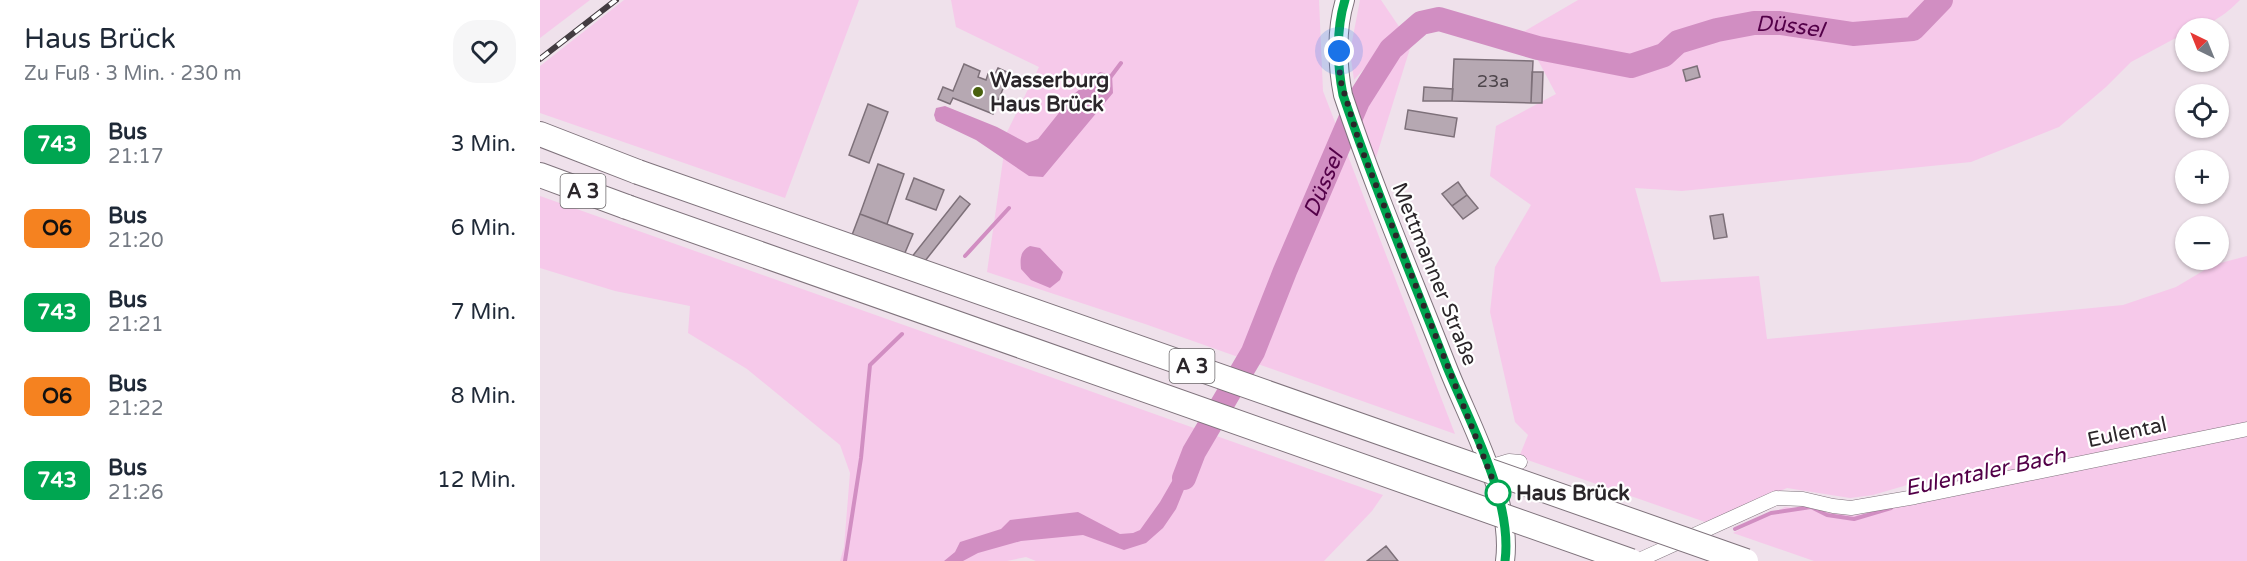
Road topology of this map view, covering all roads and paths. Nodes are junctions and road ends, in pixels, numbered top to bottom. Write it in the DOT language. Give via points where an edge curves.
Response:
graph roads {
  1 [pos="1346,0"];
  2 [pos="540,134"];
  3 [pos="540,175"];
  4 [pos="2247,429"];
  5 [pos="1520,462"];
  6 [pos="1489,467"];
  7 [pos="1505,561"];
  8 [pos="1631,561"];
  9 [pos="1637,561"];
  10 [pos="1746,561"];
  1 -- 6 [label="main road, Mettmanner Straße" via="1339,51 1343,95"];
  2 -- 10 [label="highway, A 3, bridge" via="638,172"];
  3 -- 8 [label="highway, A 3, bridge"];
  4 -- 9 [label="street, Eulental" via="1851,508 1776,498"];
  5 -- 6 [label="street"];
  6 -- 7 [label="main road, Mettmanner Straße" via="1498,493 1507,547"];
}
